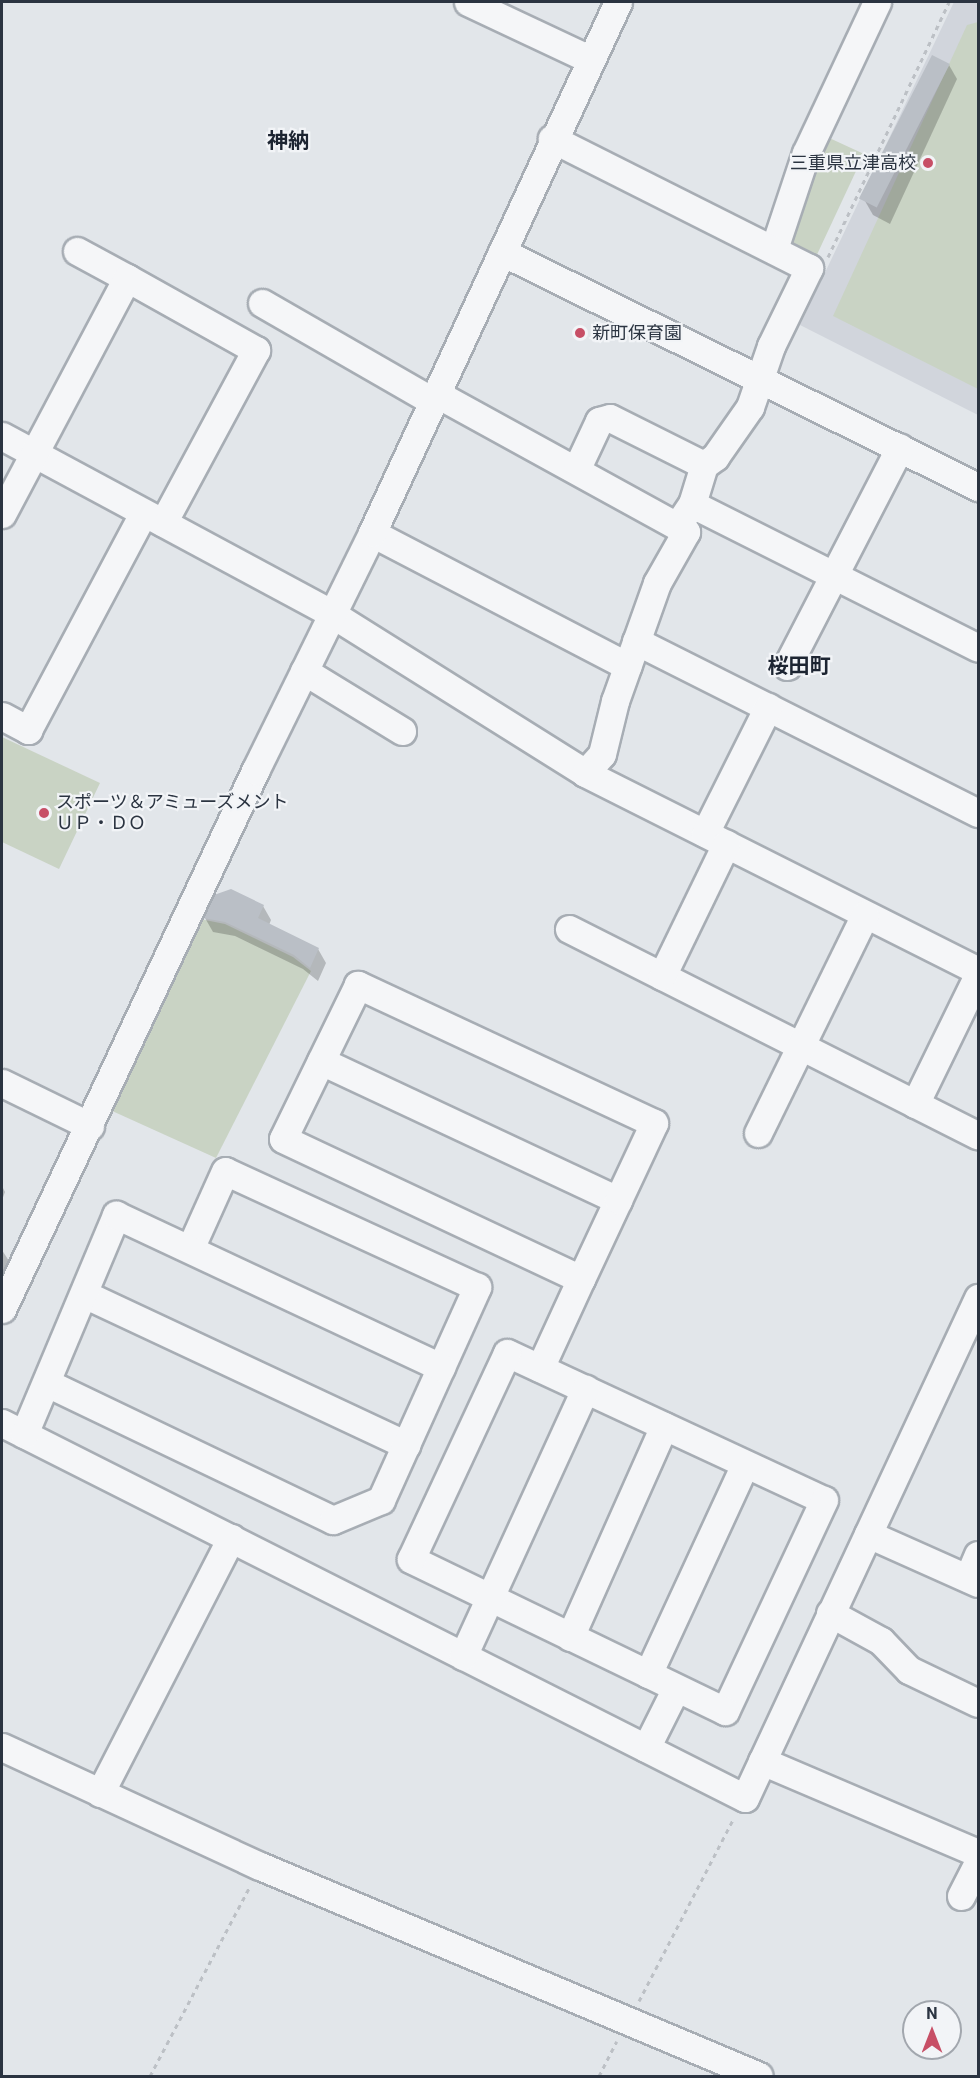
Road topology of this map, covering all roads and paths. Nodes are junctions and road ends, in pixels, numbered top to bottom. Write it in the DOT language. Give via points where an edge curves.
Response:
graph roads {
  1 [pos="468,2"];
  2 [pos="618,2"];
  3 [pos="878,2"];
  4 [pos="949,2"];
  5 [pos="589,59"];
  6 [pos="552,139"];
  7 [pos="774,249"];
  8 [pos="77,251"];
  9 [pos="502,252"];
  10 [pos="826,261"];
  11 [pos="127,278"];
  12 [pos="262,303"];
  13 [pos="757,380"];
  14 [pos="433,397"];
  15 [pos="2,436"];
  16 [pos="900,447"];
  17 [pos="33,454"];
  18 [pos="704,465"];
  19 [pos="577,468"];
  20 [pos="978,487"];
  21 [pos="2,514"];
  22 [pos="684,515"];
  23 [pos="153,519"];
  24 [pos="372,533"];
  25 [pos="835,576"];
  26 [pos="332,614"];
  27 [pos="636,641"];
  28 [pos="978,648"];
  29 [pos="627,666"];
  30 [pos="787,666"];
  31 [pos="304,671"];
  32 [pos="768,707"];
  33 [pos="2,716"];
  34 [pos="402,731"];
  35 [pos="585,772"];
  36 [pos="978,813"];
  37 [pos="716,838"];
  38 [pos="865,915"];
  39 [pos="569,929"];
  40 [pos="978,973"];
  41 [pos="662,976"];
  42 [pos="801,1046"];
  43 [pos="321,1061"];
  44 [pos="2,1083"];
  45 [pos="915,1104"];
  46 [pos="90,1126"];
  47 [pos="758,1133"];
  48 [pos="978,1136"];
  49 [pos="618,1200"];
  50 [pos="190,1249"];
  51 [pos="581,1279"];
  52 [pos="84,1294"];
  53 [pos="978,1298"];
  54 [pos="2,1310"];
  55 [pos="441,1367"];
  56 [pos="540,1368"];
  57 [pos="47,1383"];
  58 [pos="585,1389"];
  59 [pos="664,1426"];
  60 [pos="13,1429"];
  61 [pos="406,1445"];
  62 [pos="745,1464"];
  63 [pos="868,1534"];
  64 [pos="231,1538"];
  65 [pos="975,1572"];
  66 [pos="490,1598"];
  67 [pos="830,1614"];
  68 [pos="570,1637"];
  69 [pos="463,1656"];
  70 [pos="648,1674"];
  71 [pos="676,1688"];
  72 [pos="978,1703"];
  73 [pos="2,1747"];
  74 [pos="646,1748"];
  75 [pos="762,1761"];
  76 [pos="100,1793"];
  77 [pos="745,1798"];
  78 [pos="978,1853"];
  79 [pos="978,1862"];
  80 [pos="260,1866"];
  81 [pos="961,1896"];
  82 [pos="628,2021"];
  83 [pos="150,2076"];
  84 [pos="599,2076"];
  85 [pos="759,2076"];
  1 -- 5 [label="street"];
  2 -- 5 [label="street"];
  3 -- 7 [label="street" via="806,153"];
  4 -- 10 [label="path"];
  5 -- 6 [label="street"];
  6 -- 7 [label="street"];
  6 -- 9 [label="street"];
  7 -- 13 [label="street" via="809,268"];
  8 -- 11 [label="street"];
  9 -- 13 [label="street"];
  9 -- 14 [label="street"];
  11 -- 17 [label="street"];
  11 -- 23 [label="street" via="256,350"];
  12 -- 14 [label="street"];
  13 -- 16 [label="street"];
  13 -- 18 [label="street" via="746,416 715,458"];
  14 -- 19 [label="street"];
  14 -- 24 [label="street"];
  15 -- 17 [label="street"];
  16 -- 20 [label="street"];
  16 -- 25 [label="street"];
  17 -- 21 [label="street"];
  17 -- 23 [label="street"];
  18 -- 19 [label="street" via="610,418 599,421"];
  18 -- 22 [label="street"];
  19 -- 22 [label="street"];
  22 -- 25 [label="street"];
  22 -- 27 [label="street" via="686,532 657,583"];
  23 -- 26 [label="street"];
  23 -- 33 [label="street" via="28,730"];
  24 -- 26 [label="street"];
  24 -- 29 [label="street"];
  25 -- 28 [label="street"];
  25 -- 30 [label="street"];
  26 -- 31 [label="street"];
  26 -- 35 [label="street"];
  27 -- 29 [label="street"];
  27 -- 32 [label="street"];
  29 -- 35 [label="street" via="602,754"];
  31 -- 34 [label="street"];
  31 -- 46 [label="street"];
  32 -- 36 [label="street"];
  32 -- 37 [label="street"];
  35 -- 37 [label="street"];
  37 -- 38 [label="street"];
  37 -- 41 [label="street"];
  38 -- 40 [label="street"];
  38 -- 42 [label="street"];
  39 -- 41 [label="street"];
  40 -- 45 [label="street"];
  41 -- 42 [label="street"];
  42 -- 45 [label="street"];
  42 -- 47 [label="street"];
  43 -- 49 [label="street"];
  43 -- 49 [label="street" via="358,985 654,1123"];
  43 -- 51 [label="street" via="283,1139"];
  44 -- 46 [label="street"];
  45 -- 48 [label="street"];
  46 -- 54 [label="street"];
  49 -- 51 [label="street"];
  50 -- 52 [label="street" via="116,1215"];
  50 -- 55 [label="street"];
  50 -- 55 [label="street" via="225,1171 467,1282 477,1287"];
  51 -- 56 [label="street"];
  52 -- 57 [label="street"];
  52 -- 61 [label="street"];
  53 -- 63 [label="street"];
  55 -- 61 [label="street"];
  56 -- 58 [label="street"];
  56 -- 66 [label="street" via="507,1353 411,1560"];
  57 -- 60 [label="street"];
  57 -- 61 [label="street" via="333,1520 381,1500"];
  58 -- 59 [label="street"];
  58 -- 66 [label="street"];
  59 -- 62 [label="street"];
  59 -- 68 [label="street"];
  60 -- 64 [label="street"];
  62 -- 70 [label="street"];
  62 -- 71 [label="street" via="824,1500 725,1711"];
  63 -- 65 [label="street"];
  63 -- 67 [label="street"];
  64 -- 69 [label="street"];
  64 -- 76 [label="street"];
  66 -- 68 [label="street"];
  66 -- 69 [label="street"];
  67 -- 72 [label="street" via="881,1641 909,1670"];
  67 -- 75 [label="street"];
  68 -- 70 [label="street"];
  69 -- 74 [label="street"];
  70 -- 71 [label="street"];
  71 -- 74 [label="street"];
  73 -- 76 [label="street"];
  74 -- 77 [label="street"];
  75 -- 77 [label="street"];
  75 -- 78 [label="street"];
  76 -- 80 [label="street"];
  77 -- 82 [label="path"];
  79 -- 81 [label="street"];
  80 -- 82 [label="street"];
  80 -- 83 [label="path"];
  82 -- 84 [label="path"];
  82 -- 85 [label="street"];
}
